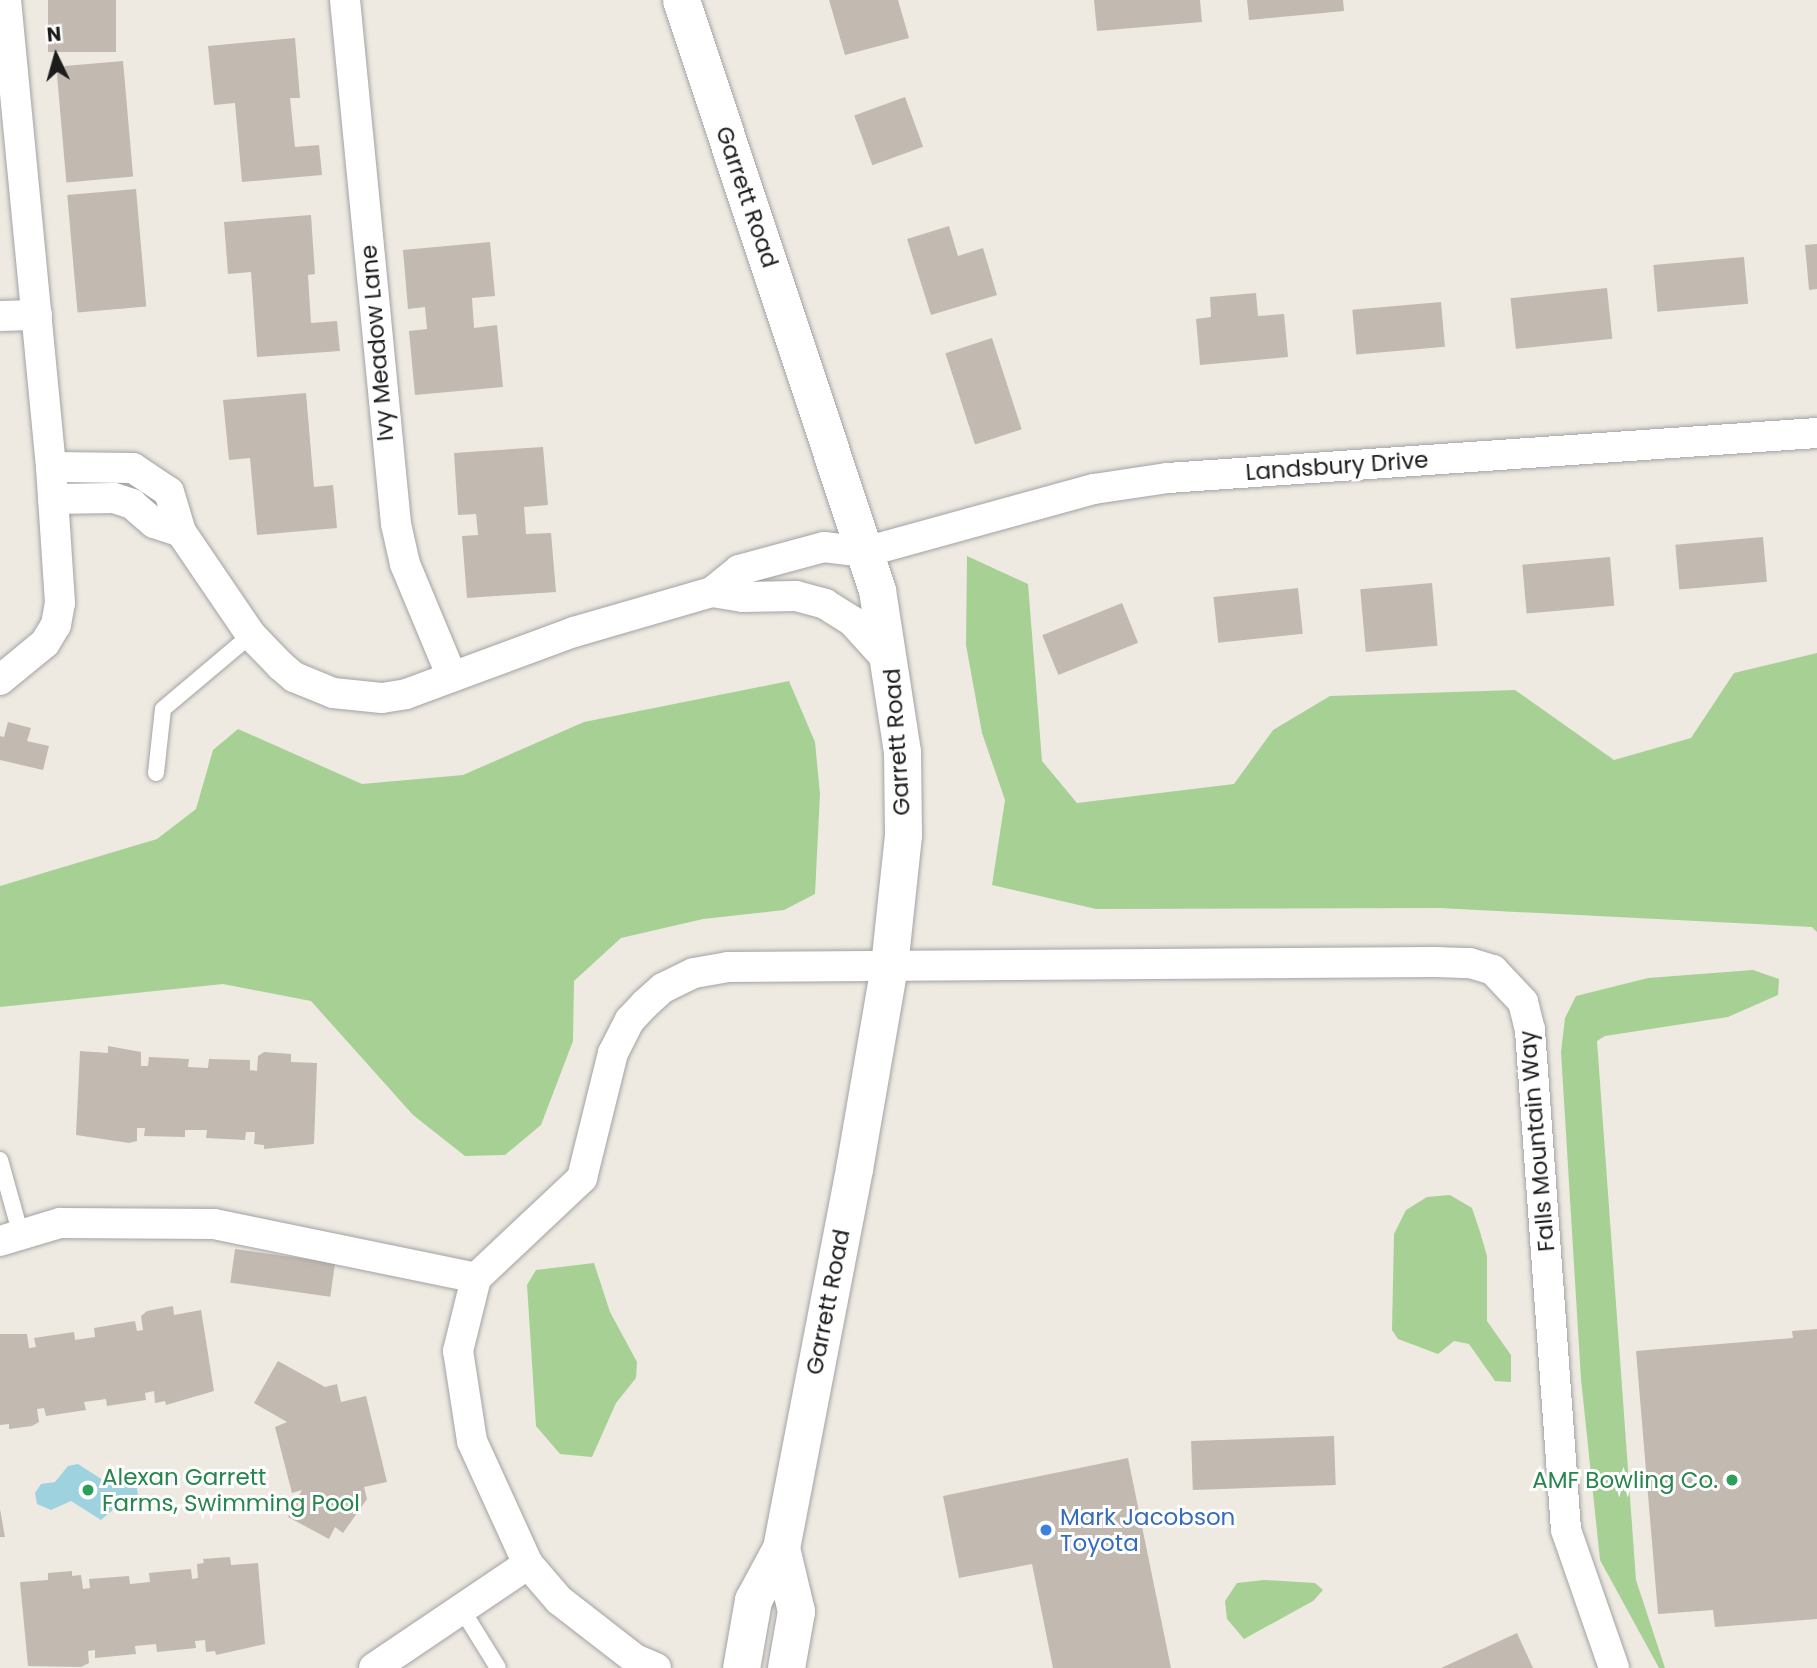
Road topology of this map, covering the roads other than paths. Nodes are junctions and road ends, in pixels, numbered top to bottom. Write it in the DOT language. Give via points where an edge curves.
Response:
graph roads {
  1 [pos="6,0"];
  2 [pos="345,0"];
  3 [pos="681,0"];
  4 [pos="8,95"];
  5 [pos="37,315"];
  6 [pos="0,316"];
  7 [pos="1817,433"];
  8 [pos="51,467"];
  9 [pos="53,499"];
  10 [pos="181,532"];
  11 [pos="865,552"];
  12 [pos="712,592"];
  13 [pos="251,635"];
  14 [pos="892,665"];
  15 [pos="452,677"];
  16 [pos="0,680"];
  17 [pos="156,773"];
  18 [pos="888,966"];
  19 [pos="0,1160"];
  20 [pos="10,1238"];
  21 [pos="476,1278"];
  22 [pos="781,1548"];
  23 [pos="528,1564"];
  24 [pos="461,1608"];
  25 [pos="374,1668"];
  26 [pos="498,1668"];
  27 [pos="656,1668"];
  28 [pos="741,1668"];
  29 [pos="786,1668"];
  30 [pos="1614,1668"];
  1 -- 4 [label="street"];
  2 -- 15 [label="street, Ivy Meadow Lane" via="396,524 405,564"];
  3 -- 11 [label="street, Garrett Road"];
  4 -- 5 [label="street"];
  5 -- 6 [label="street"];
  5 -- 8 [label="street"];
  7 -- 11 [label="street, Landsbury Drive" via="1168,478 1094,489"];
  8 -- 9 [label="street"];
  8 -- 10 [label="street" via="133,468 169,492"];
  9 -- 10 [label="street" via="114,498 132,504 154,523"];
  9 -- 16 [label="street" via="60,603 56,625 45,643"];
  10 -- 13 [label="street"];
  11 -- 12 [label="street" via="824,547 739,570"];
  11 -- 14 [label="street, Garrett Road"];
  12 -- 14 [label="street" via="743,597 796,596 825,604 852,621"];
  12 -- 15 [label="street" via="574,632"];
  13 -- 15 [label="street" via="294,677 333,693 382,698"];
  13 -- 17 [label="lane" via="163,709"];
  14 -- 18 [label="street, Garrett Road" via="904,794"];
  18 -- 21 [label="street, Falls Mountain Way" via="728,967 694,973 663,988 630,1020 619,1038 582,1178"];
  18 -- 22 [label="street, Garrett Road"];
  18 -- 30 [label="street, Falls Mountain Way" via="1435,962 1470,963 1493,970 1523,1002 1530,1030 1566,1530"];
  19 -- 20 [label="lane"];
  20 -- 21 [label="street" via="60,1223 214,1224"];
  21 -- 23 [label="street" via="458,1351 462,1395 472,1441"];
  22 -- 28 [label="street, Garrett Road" via="753,1600"];
  22 -- 29 [label="street, Garrett Road" via="796,1611"];
  23 -- 24 [label="street"];
  23 -- 27 [label="street" via="559,1600 635,1659"];
  24 -- 25 [label="street"];
  24 -- 26 [label="lane"];
}
